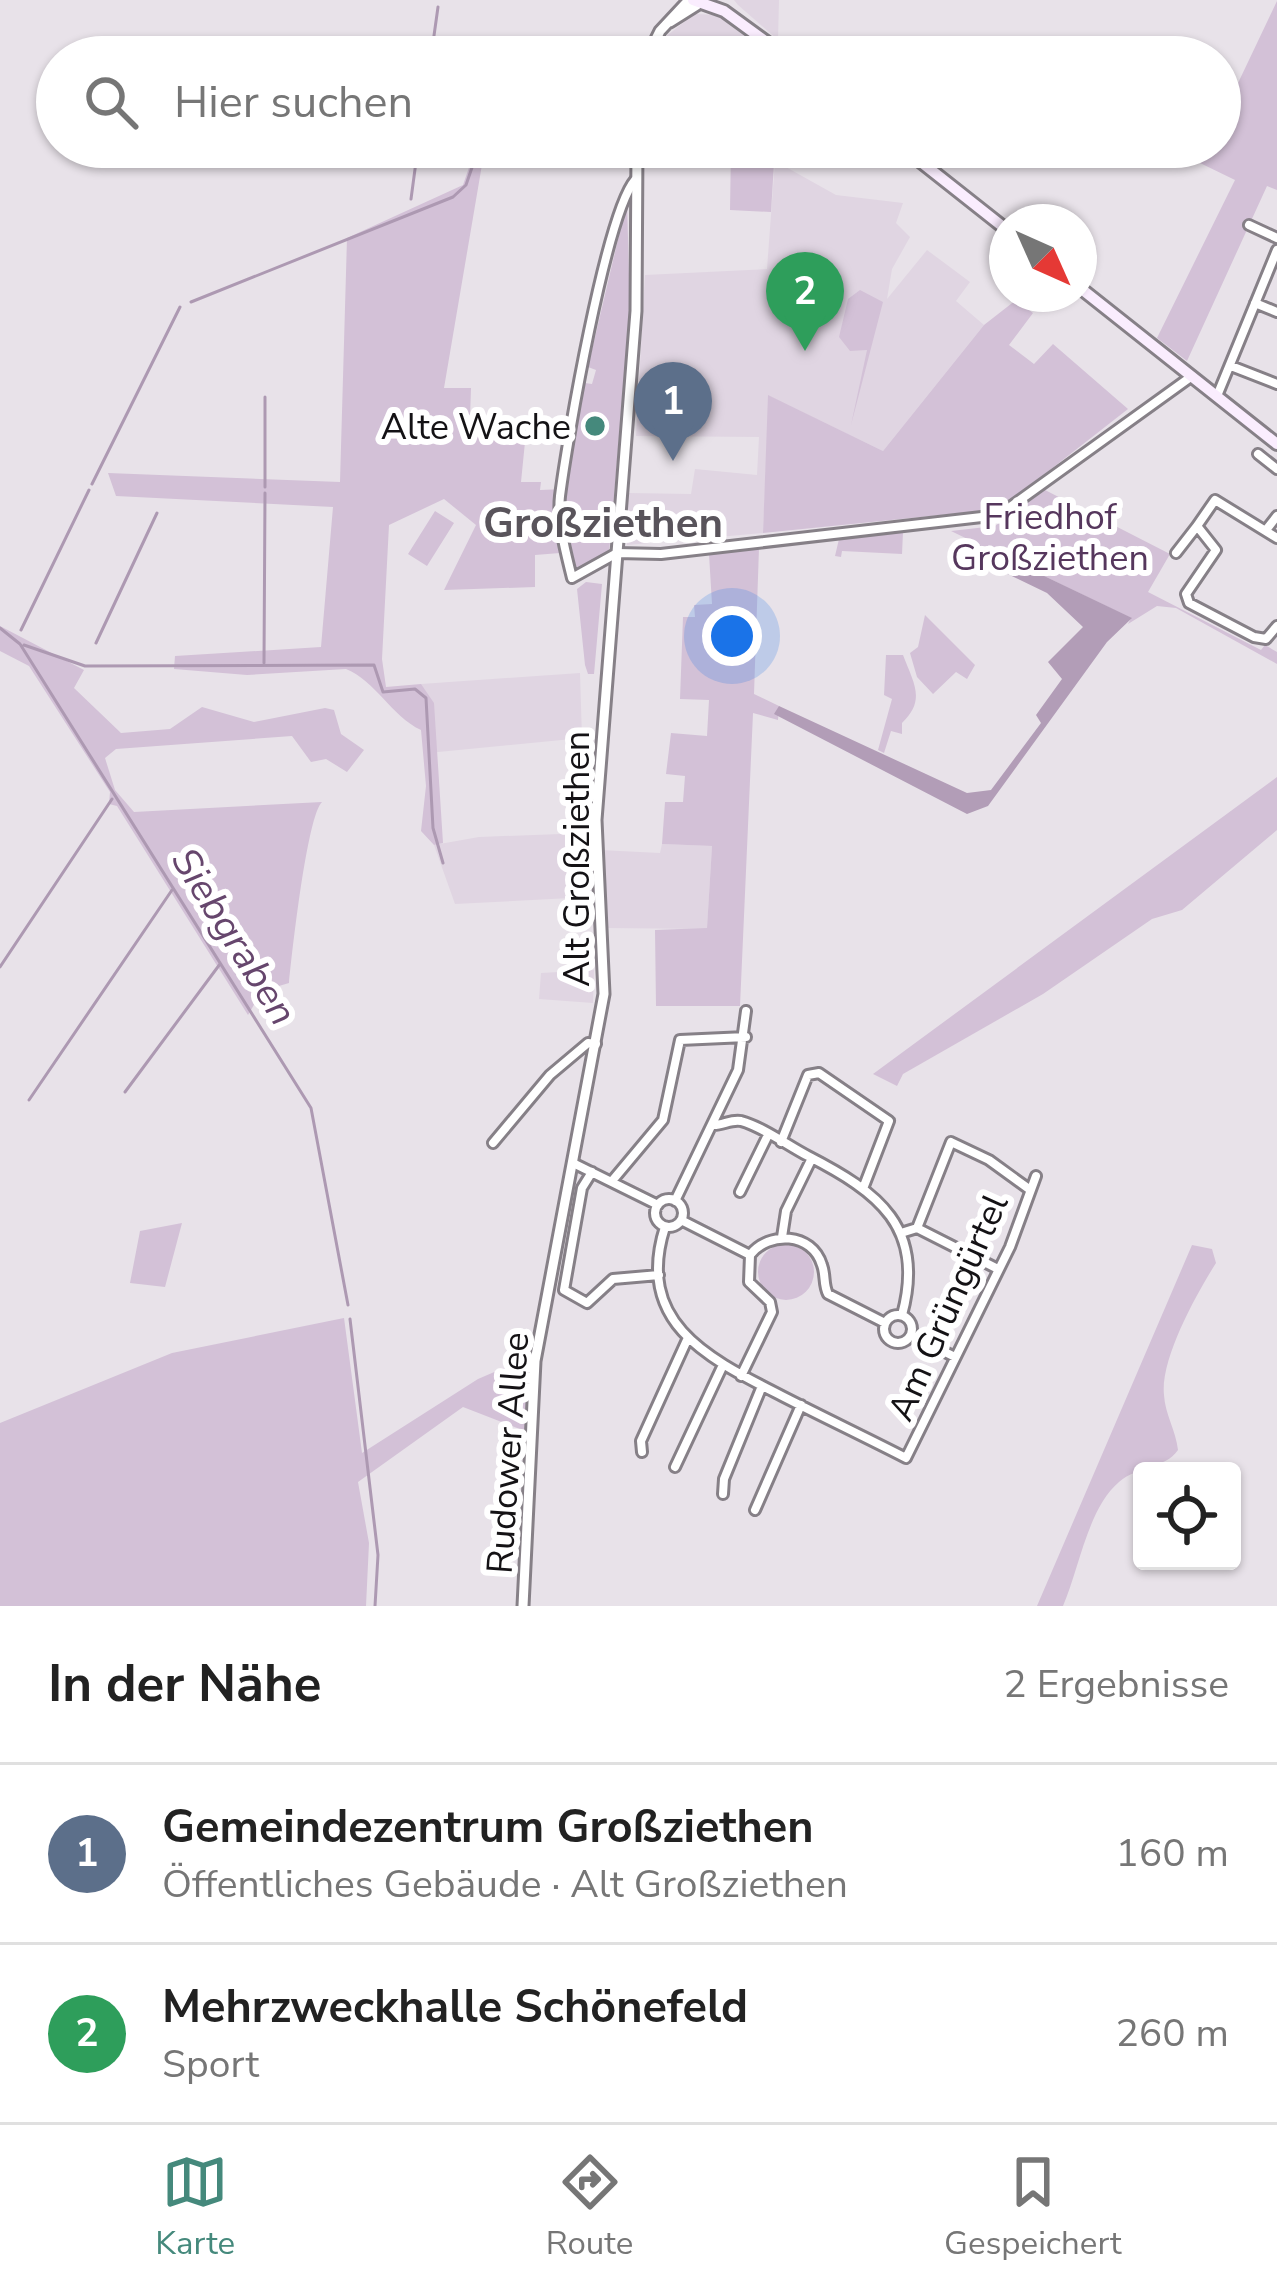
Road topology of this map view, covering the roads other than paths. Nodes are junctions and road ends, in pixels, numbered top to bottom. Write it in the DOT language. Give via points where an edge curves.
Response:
graph roads {
  1 [pos="693,2"];
  2 [pos="718,2"];
  3 [pos="659,36"];
  4 [pos="760,36"];
  5 [pos="635,168"];
  6 [pos="929,168"];
  7 [pos="634,180"];
  8 [pos="989,216"];
  9 [pos="1249,225"];
  10 [pos="1277,238"];
  11 [pos="1277,250"];
  12 [pos="1097,301"];
  13 [pos="1255,303"];
  14 [pos="1277,312"];
  15 [pos="1231,366"];
  16 [pos="1192,376"];
  17 [pos="1277,384"];
  18 [pos="1217,396"];
  19 [pos="1277,444"];
  20 [pos="1258,454"];
  21 [pos="1277,469"];
  22 [pos="1277,516"];
  23 [pos="1197,526"];
  24 [pos="1266,530"];
  25 [pos="1277,538"];
  26 [pos="1176,553"];
  27 [pos="617,554"];
  28 [pos="1277,626"];
  29 [pos="746,1012"];
  30 [pos="746,1037"];
  31 [pos="596,1044"];
  32 [pos="726,1100"];
  33 [pos="733,1120"];
  34 [pos="714,1125"];
  35 [pos="768,1136"];
  36 [pos="781,1142"];
  37 [pos="493,1143"];
  38 [pos="812,1158"];
  39 [pos="573,1163"];
  40 [pos="592,1172"];
  41 [pos="1036,1176"];
  42 [pos="611,1181"];
  43 [pos="864,1186"];
  44 [pos="1029,1189"];
  45 [pos="740,1192"];
  46 [pos="675,1201"];
  47 [pos="658,1205"];
  48 [pos="681,1220"];
  49 [pos="665,1226"];
  50 [pos="917,1228"];
  51 [pos="901,1233"];
  52 [pos="782,1237"];
  53 [pos="750,1255"];
  54 [pos="998,1269"];
  55 [pos="659,1275"];
  56 [pos="902,1315"];
  57 [pos="885,1323"];
  58 [pos="911,1335"];
  59 [pos="687,1340"];
  60 [pos="955,1358"];
  61 [pos="722,1367"];
  62 [pos="741,1376"];
  63 [pos="762,1386"];
  64 [pos="801,1406"];
  65 [pos="642,1452"];
  66 [pos="675,1467"];
  67 [pos="723,1494"];
  68 [pos="755,1510"];
  69 [pos="523,1606"];
  1 -- 2 [label="main road"];
  1 -- 3 [label="street"];
  2 -- 4 [label="main road"];
  5 -- 7 [label="street, Alt Großziethen"];
  6 -- 8 [label="main road"];
  7 -- 27 [label="street, Alt Großziethen" via="635,310"];
  7 -- 27 [label="street, Alt Großziethen" via="608,254 559,500 572,578"];
  9 -- 10 [label="street"];
  11 -- 13 [label="street"];
  12 -- 16 [label="main road"];
  13 -- 14 [label="street"];
  13 -- 15 [label="street"];
  15 -- 17 [label="street"];
  15 -- 18 [label="street"];
  16 -- 18 [label="main road"];
  16 -- 27 [label="street" via="999,515"];
  18 -- 19 [label="main road"];
  20 -- 21 [label="street"];
  22 -- 24 [label="street"];
  23 -- 24 [label="street" via="1220,500"];
  23 -- 26 [label="street"];
  23 -- 28 [label="street" via="1216,550 1186,594 1189,603 1262,639"];
  24 -- 25 [label="street"];
  27 -- 31 [label="street, Alt Großziethen" via="596,820 604,982"];
  29 -- 30 [label="street"];
  30 -- 32 [label="street"];
  30 -- 42 [label="street" via="680,1040 663,1120"];
  31 -- 37 [label="street" via="550,1075"];
  31 -- 39 [label="street, Alt Großziethen"];
  32 -- 33 [label="street"];
  32 -- 34 [label="street"];
  33 -- 34 [label="street"];
  33 -- 35 [label="street"];
  34 -- 46 [label="street"];
  35 -- 36 [label="street"];
  35 -- 45 [label="street"];
  36 -- 38 [label="street"];
  36 -- 43 [label="street" via="812,1072 847,1088 892,1116"];
  38 -- 43 [label="street"];
  38 -- 52 [label="street"];
  39 -- 40 [label="street"];
  39 -- 69 [label="street, Rudower Allee" via="530,1401"];
  40 -- 42 [label="street"];
  40 -- 55 [label="street" via="564,1290 587,1303 613,1279"];
  41 -- 44 [label="street, Am Grüngürtel"];
  42 -- 47 [label="street"];
  43 -- 51 [label="street"];
  44 -- 50 [label="street" via="950,1140"];
  44 -- 54 [label="street, Am Grüngürtel"];
  46 -- 47 [label="street"];
  46 -- 48 [label="street"];
  47 -- 49 [label="street" via="656,1218"];
  48 -- 49 [label="street"];
  48 -- 53 [label="street"];
  49 -- 55 [label="street"];
  50 -- 51 [label="street"];
  50 -- 54 [label="street"];
  51 -- 56 [label="street" via="909,1286"];
  52 -- 53 [label="street"];
  52 -- 57 [label="street" via="816,1254 828,1294"];
  53 -- 62 [label="street" via="749,1282 773,1306"];
  54 -- 60 [label="street, Am Grüngürtel"];
  55 -- 59 [label="street"];
  56 -- 57 [label="street"];
  56 -- 58 [label="street"];
  57 -- 58 [label="street" via="893,1342"];
  58 -- 60 [label="street"];
  59 -- 61 [label="street"];
  59 -- 65 [label="street"];
  60 -- 64 [label="street, Am Grüngürtel" via="906,1459"];
  61 -- 62 [label="street"];
  61 -- 66 [label="street"];
  62 -- 63 [label="street"];
  63 -- 64 [label="street"];
  63 -- 67 [label="street"];
  64 -- 68 [label="street"];
}
